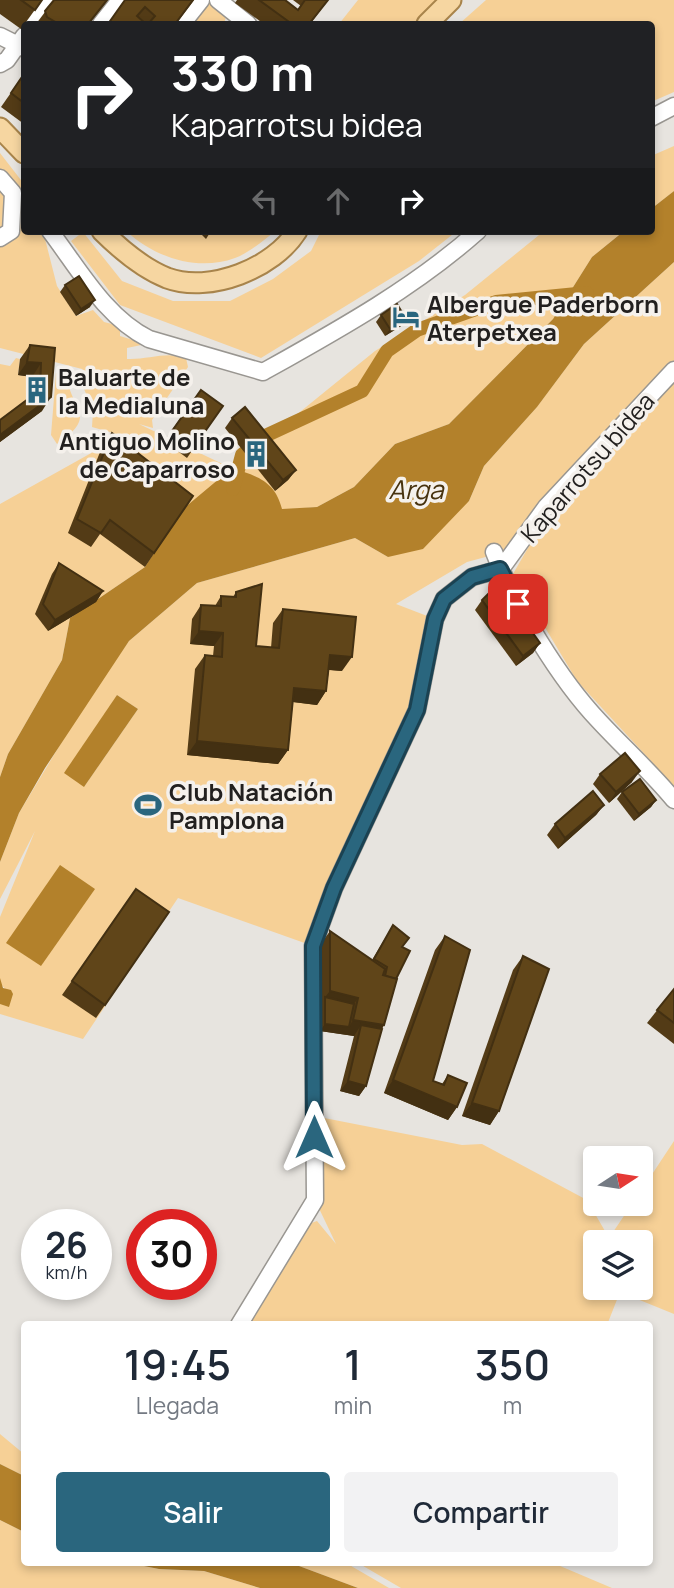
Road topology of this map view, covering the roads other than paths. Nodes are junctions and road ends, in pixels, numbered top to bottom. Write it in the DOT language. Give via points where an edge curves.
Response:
graph roads {
  1 [pos="49,0"];
  2 [pos="120,0"];
  3 [pos="201,0"];
  4 [pos="218,0"];
  5 [pos="451,0"];
  6 [pos="34,21"];
  7 [pos="102,21"];
  8 [pos="184,21"];
  9 [pos="244,21"];
  10 [pos="430,21"];
  11 [pos="0,36"];
  12 [pos="21,43"];
  13 [pos="21,44"];
  14 [pos="0,64"];
  15 [pos="674,106"];
  16 [pos="655,116"];
  17 [pos="0,128"];
  18 [pos="21,150"];
  19 [pos="0,178"];
  20 [pos="6,234"];
  21 [pos="53,235"];
  22 [pos="107,235"];
  23 [pos="294,235"];
  24 [pos="474,235"];
  25 [pos="674,370"];
  26 [pos="494,552"];
  27 [pos="500,569"];
  28 [pos="674,800"];
  29 [pos="241,1321"];
  1 -- 6 [label="street"];
  2 -- 7 [label="street"];
  3 -- 8 [label="street"];
  4 -- 9 [label="street"];
  5 -- 10 [label="main road"];
  11 -- 12 [label="street"];
  13 -- 14 [label="street"];
  15 -- 16 [label="street"];
  17 -- 18 [label="main road"];
  19 -- 20 [label="street" via="13,193"];
  21 -- 24 [label="street" via="106,306 134,331 263,372 445,261"];
  22 -- 23 [label="main road" via="142,265 169,279 202,282 232,277 256,266 279,253"];
  25 -- 27 [label="street, Kaparrotsu bidea" via="545,507"];
  26 -- 27 [label="street"];
  27 -- 28 [label="street" via="529,624 598,720"];
  27 -- 29 [label="street" via="472,577 444,599 435,619 417,710 334,888 313,946 314,1200"];
}
